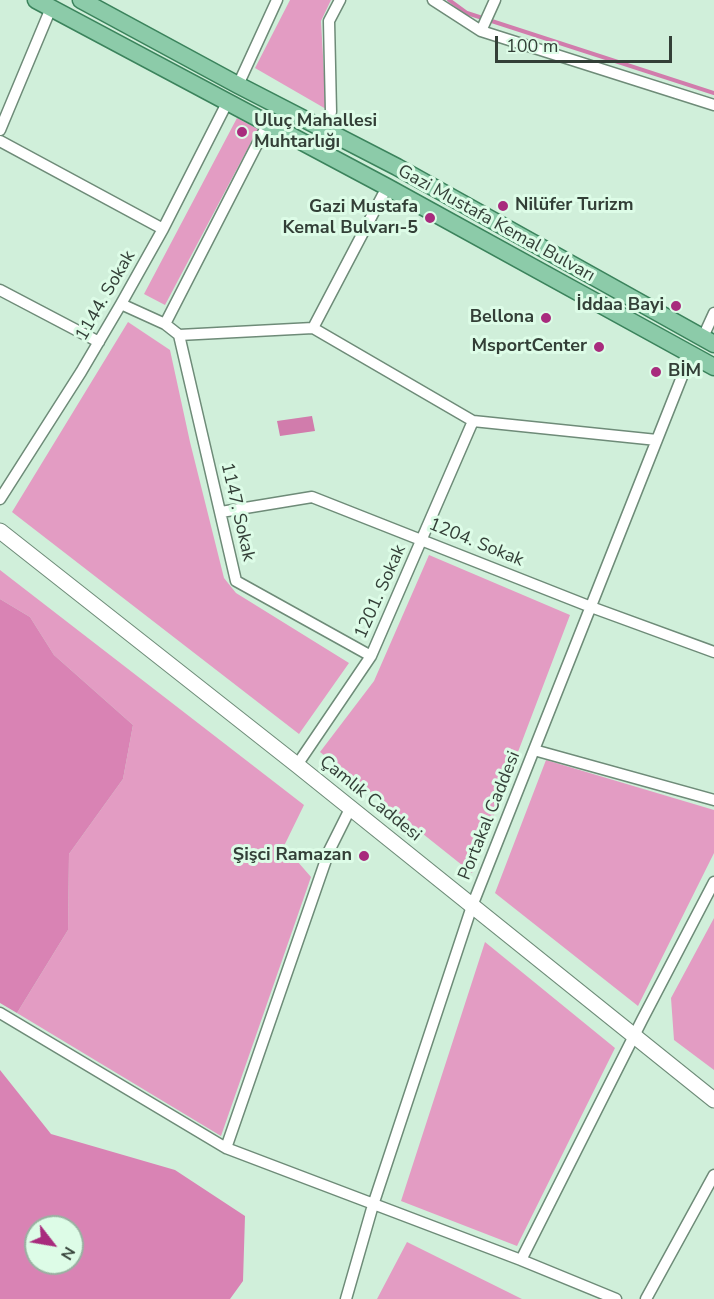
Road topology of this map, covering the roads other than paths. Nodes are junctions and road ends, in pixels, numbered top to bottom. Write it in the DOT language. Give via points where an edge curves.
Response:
graph roads {
  1 [pos="81,0"];
  2 [pos="278,0"];
  3 [pos="339,0"];
  4 [pos="433,0"];
  5 [pos="493,3"];
  6 [pos="44,4"];
  7 [pos="481,31"];
  8 [pos="238,85"];
  9 [pos="228,101"];
  10 [pos="714,105"];
  11 [pos="331,112"];
  12 [pos="268,123"];
  13 [pos="0,130"];
  14 [pos="0,141"];
  15 [pos="387,187"];
  16 [pos="163,229"];
  17 [pos="0,290"];
  18 [pos="121,304"];
  19 [pos="714,313"];
  20 [pos="165,324"];
  21 [pos="313,328"];
  22 [pos="179,335"];
  23 [pos="708,340"];
  24 [pos="99,342"];
  25 [pos="691,354"];
  26 [pos="714,367"];
  27 [pos="473,421"];
  28 [pos="657,440"];
  29 [pos="0,499"];
  30 [pos="221,512"];
  31 [pos="0,531"];
  32 [pos="422,540"];
  33 [pos="591,607"];
  34 [pos="714,652"];
  35 [pos="371,656"];
  36 [pos="534,750"];
  37 [pos="297,765"];
  38 [pos="714,800"];
  39 [pos="351,807"];
  40 [pos="714,882"];
  41 [pos="472,906"];
  42 [pos="0,1012"];
  43 [pos="634,1035"];
  44 [pos="714,1100"];
  45 [pos="226,1148"];
  46 [pos="714,1175"];
  47 [pos="373,1205"];
  48 [pos="521,1260"];
  49 [pos="345,1299"];
  50 [pos="616,1299"];
  51 [pos="646,1299"];
  1 -- 8 [label="main road, Gazi Mustafa Kemal Bulvarı"];
  2 -- 8 [label="street"];
  3 -- 11 [label="street" via="329,21"];
  4 -- 7 [label="street"];
  5 -- 7 [label="street"];
  6 -- 9 [label="main road, Gazi Mustafa Kemal Bulvarı"];
  6 -- 13 [label="street"];
  7 -- 10 [label="street"];
  8 -- 23 [label="main road, Gazi Mustafa Kemal Bulvarı" via="397,167"];
  9 -- 12 [label="main road, Gazi Mustafa Kemal Bulvarı"];
  9 -- 16 [label="street, 1144. Sokak"];
  12 -- 15 [label="main road, Gazi Mustafa Kemal Bulvarı"];
  12 -- 20 [label="street"];
  14 -- 16 [label="street"];
  15 -- 21 [label="street"];
  15 -- 25 [label="main road, Gazi Mustafa Kemal Bulvarı"];
  16 -- 18 [label="street, 1144. Sokak"];
  17 -- 24 [label="street"];
  18 -- 20 [label="street"];
  18 -- 24 [label="street, 1144. Sokak"];
  19 -- 23 [label="street"];
  20 -- 22 [label="street"];
  21 -- 22 [label="street"];
  21 -- 27 [label="street"];
  22 -- 30 [label="street, 1147. Sokak"];
  24 -- 29 [label="street, 1144. Sokak"];
  25 -- 26 [label="main road, Gazi Mustafa Kemal Bulvarı"];
  25 -- 28 [label="street, Portakal Caddesi"];
  27 -- 28 [label="street"];
  27 -- 32 [label="street, 1201. Sokak"];
  28 -- 33 [label="street, Portakal Caddesi"];
  30 -- 32 [label="street, 1204. Sokak" via="312,497"];
  30 -- 35 [label="street, 1147. Sokak" via="236,581"];
  31 -- 37 [label="street, Çamlık Caddesi"];
  32 -- 33 [label="street, 1204. Sokak"];
  32 -- 35 [label="street, 1201. Sokak"];
  33 -- 34 [label="street, 1204. Sokak"];
  33 -- 36 [label="street, Portakal Caddesi"];
  35 -- 37 [label="street, 1201. Sokak"];
  36 -- 38 [label="street"];
  36 -- 41 [label="street, Portakal Caddesi"];
  37 -- 39 [label="street, Çamlık Caddesi"];
  39 -- 41 [label="street, Çamlık Caddesi"];
  39 -- 45 [label="street" via="329,851"];
  40 -- 43 [label="street"];
  41 -- 43 [label="street, Çamlık Caddesi"];
  41 -- 47 [label="street, Portakal Caddesi"];
  42 -- 45 [label="street"];
  43 -- 44 [label="street, Çamlık Caddesi"];
  43 -- 48 [label="street"];
  45 -- 47 [label="street"];
  46 -- 51 [label="street"];
  47 -- 48 [label="street"];
  47 -- 49 [label="street, Portakal Caddesi"];
  48 -- 50 [label="street"];
}
